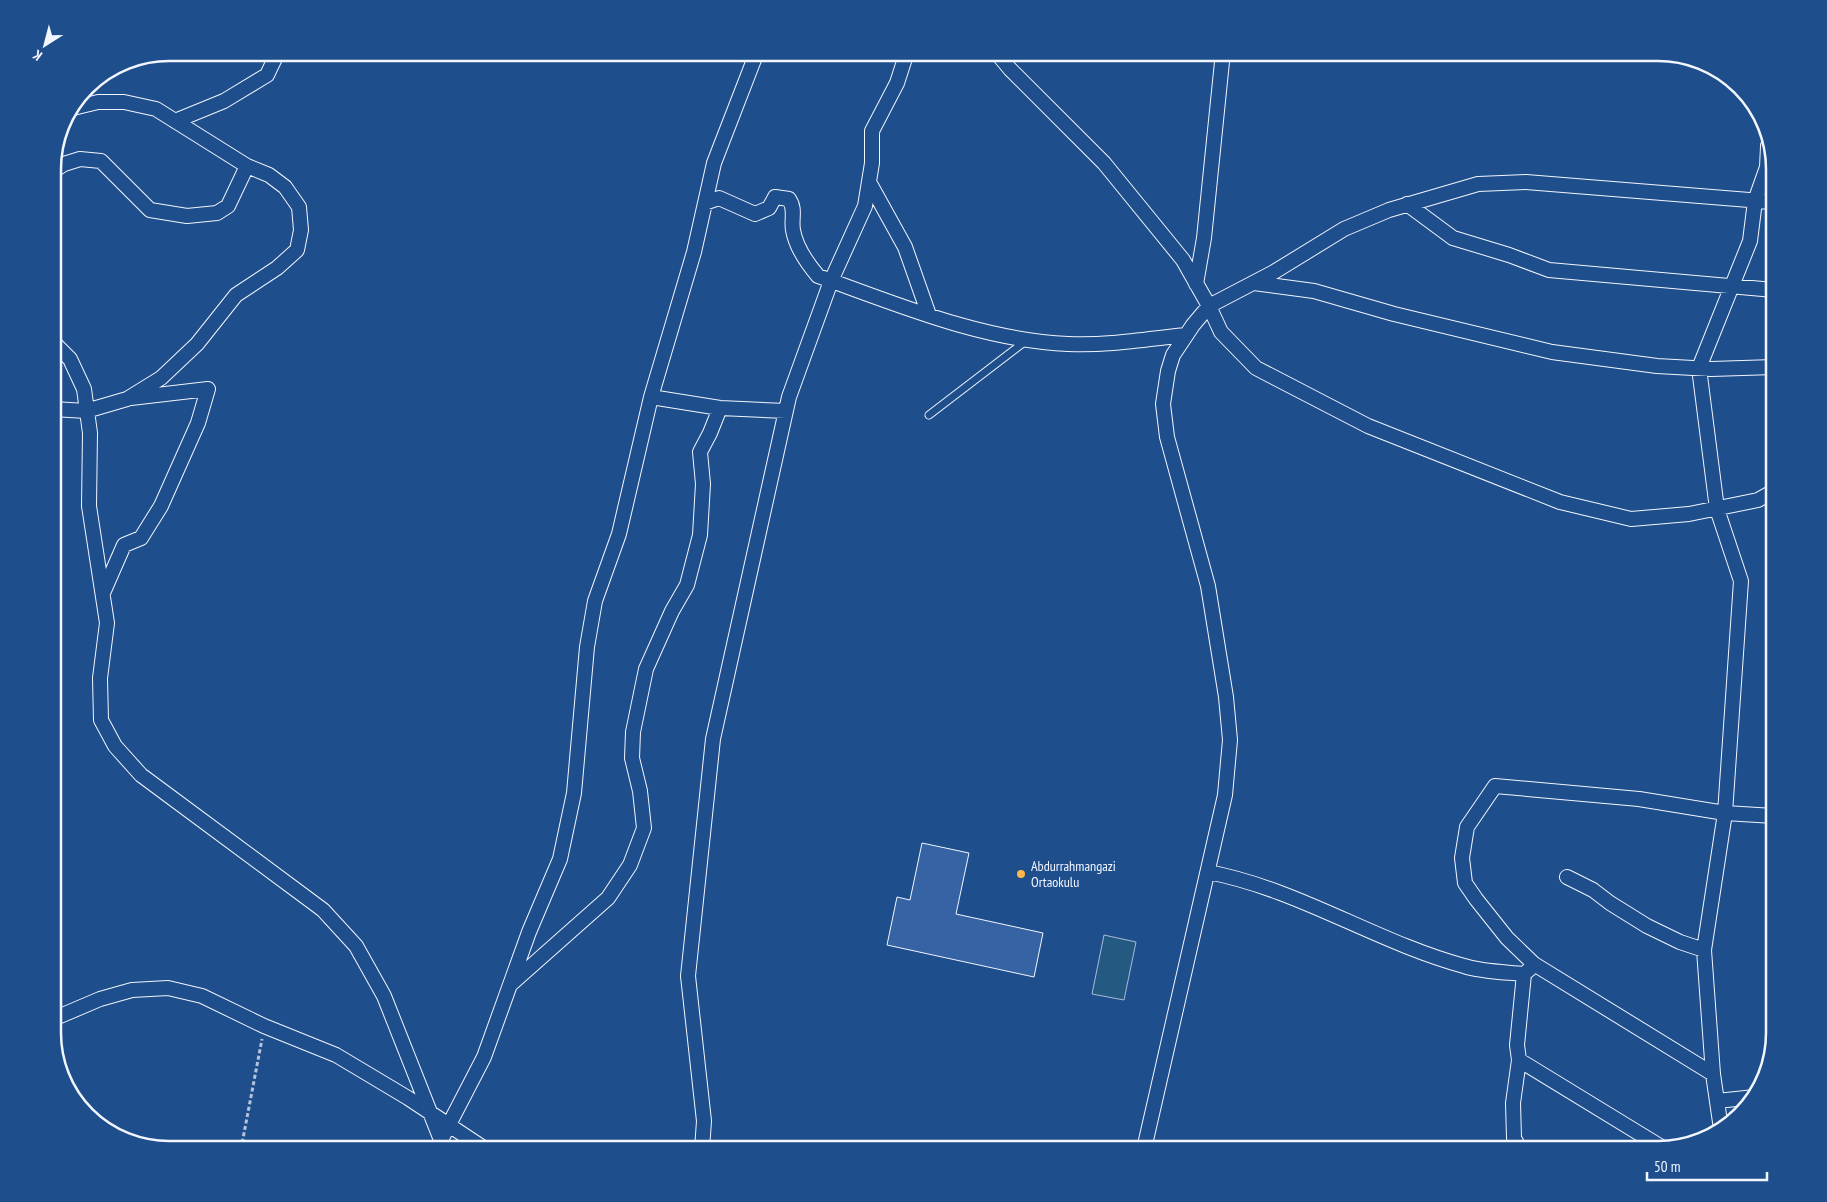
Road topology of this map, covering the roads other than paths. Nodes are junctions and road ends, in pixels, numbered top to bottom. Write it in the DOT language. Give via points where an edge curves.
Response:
graph roads {
  1 [pos="274,61"];
  2 [pos="754,61"];
  3 [pos="904,61"];
  4 [pos="1003,61"];
  5 [pos="1222,61"];
  6 [pos="82,106"];
  7 [pos="175,120"];
  8 [pos="61,166"];
  9 [pos="247,166"];
  10 [pos="1766,170"];
  11 [pos="869,182"];
  12 [pos="1754,201"];
  13 [pos="1766,202"];
  14 [pos="705,203"];
  15 [pos="1408,204"];
  16 [pos="831,281"];
  17 [pos="1254,283"];
  18 [pos="1196,284"];
  19 [pos="1733,287"];
  20 [pos="1766,289"];
  21 [pos="1209,306"];
  22 [pos="929,315"];
  23 [pos="1186,336"];
  24 [pos="1027,340"];
  25 [pos="61,350"];
  26 [pos="1766,367"];
  27 [pos="1699,368"];
  28 [pos="651,398"];
  29 [pos="127,399"];
  30 [pos="720,408"];
  31 [pos="61,409"];
  32 [pos="86,411"];
  33 [pos="786,411"];
  34 [pos="928,415"];
  35 [pos="1766,496"];
  36 [pos="1717,508"];
  37 [pos="103,593"];
  38 [pos="1725,813"];
  39 [pos="1766,816"];
  40 [pos="1208,872"];
  41 [pos="1567,877"];
  42 [pos="1704,950"];
  43 [pos="1534,964"];
  44 [pos="1524,974"];
  45 [pos="510,985"];
  46 [pos="61,1016"];
  47 [pos="1519,1060"];
  48 [pos="1713,1074"];
  49 [pos="1744,1098"];
  50 [pos="1717,1101"];
  51 [pos="430,1112"];
  52 [pos="1720,1121"];
  53 [pos="448,1125"];
  54 [pos="440,1141"];
  55 [pos="442,1141"];
  56 [pos="472,1141"];
  57 [pos="703,1141"];
  58 [pos="1146,1141"];
  59 [pos="1516,1141"];
  60 [pos="1652,1141"];
  1 -- 7 [label="street" via="267,75 224,100"];
  2 -- 14 [label="street" via="714,163"];
  3 -- 11 [label="street" via="872,131"];
  4 -- 18 [label="street" via="1104,163 1183,260"];
  5 -- 18 [label="street" via="1204,238"];
  6 -- 7 [label="street" via="124,102 156,109"];
  7 -- 9 [label="street"];
  8 -- 9 [label="street" via="80,159 101,161 150,210 187,216 217,213 228,206"];
  9 -- 29 [label="street" via="269,175 286,187 299,207 301,230 297,250 277,268 236,295 197,344 161,378"];
  10 -- 12 [label="street"];
  11 -- 16 [label="street" via="865,206"];
  11 -- 22 [label="street" via="905,248"];
  12 -- 13 [label="street"];
  12 -- 15 [label="street" via="1526,182 1478,184"];
  12 -- 19 [label="street" via="1750,242"];
  14 -- 16 [label="street" via="719,198 755,214 769,208 775,197 790,199 794,205 793,230 805,260 818,276"];
  14 -- 28 [label="street"];
  15 -- 17 [label="street" via="1344,228"];
  15 -- 19 [label="street" via="1453,238 1549,270"];
  16 -- 22 [label="street"];
  16 -- 33 [label="street"];
  17 -- 21 [label="street"];
  17 -- 27 [label="street" via="1314,290 1394,314 1552,352 1657,366"];
  18 -- 21 [label="street"];
  19 -- 20 [label="street"];
  19 -- 27 [label="street"];
  21 -- 23 [label="street"];
  21 -- 36 [label="street" via="1222,332 1256,368 1368,426 1552,499 1631,519"];
  22 -- 24 [label="street" via="988,333"];
  23 -- 24 [label="street" via="1100,344"];
  23 -- 40 [label="street" via="1173,354 1168,371 1164,388 1164,421 1208,586 1230,740 1225,795"];
  24 -- 34 [label="lane"];
  25 -- 32 [label="street" via="70,359 84,389"];
  26 -- 27 [label="street"];
  27 -- 36 [label="street"];
  28 -- 30 [label="street"];
  28 -- 45 [label="street" via="619,534 595,601 587,647 574,793 560,859"];
  29 -- 32 [label="street"];
  29 -- 37 [label="street" via="208,389 198,423 161,506 141,538 124,545"];
  30 -- 33 [label="street"];
  30 -- 45 [label="street" via="700,452 703,484 700,535 687,585 646,670 633,732 632,758 644,828 630,865 608,898"];
  31 -- 32 [label="street"];
  32 -- 37 [label="street" via="90,432 90,506"];
  33 -- 57 [label="street" via="713,739 688,976 704,1121"];
  35 -- 36 [label="street"];
  36 -- 38 [label="street" via="1741,581"];
  37 -- 51 [label="street" via="107,623 100,678 101,720 114,746 141,775 323,910 356,946 384,996"];
  38 -- 39 [label="street"];
  38 -- 42 [label="street"];
  38 -- 43 [label="street" via="1640,799 1495,786 1467,827 1462,858 1465,883 1507,938"];
  40 -- 44 [label="street" via="1234,877 1285,895 1420,952 1466,967"];
  40 -- 58 [label="street"];
  41 -- 42 [label="street" via="1647,926"];
  42 -- 48 [label="street"];
  43 -- 44 [label="street"];
  43 -- 48 [label="street"];
  44 -- 47 [label="street" via="1517,1045"];
  45 -- 53 [label="street" via="484,1057"];
  46 -- 51 [label="street" via="132,990 168,988 202,996 336,1055"];
  47 -- 59 [label="street" via="1513,1103"];
  47 -- 60 [label="street"];
  48 -- 50 [label="street"];
  49 -- 50 [label="street"];
  50 -- 52 [label="street"];
  51 -- 53 [label="street"];
  51 -- 54 [label="street"];
  53 -- 55 [label="street"];
  53 -- 56 [label="street"];
}
